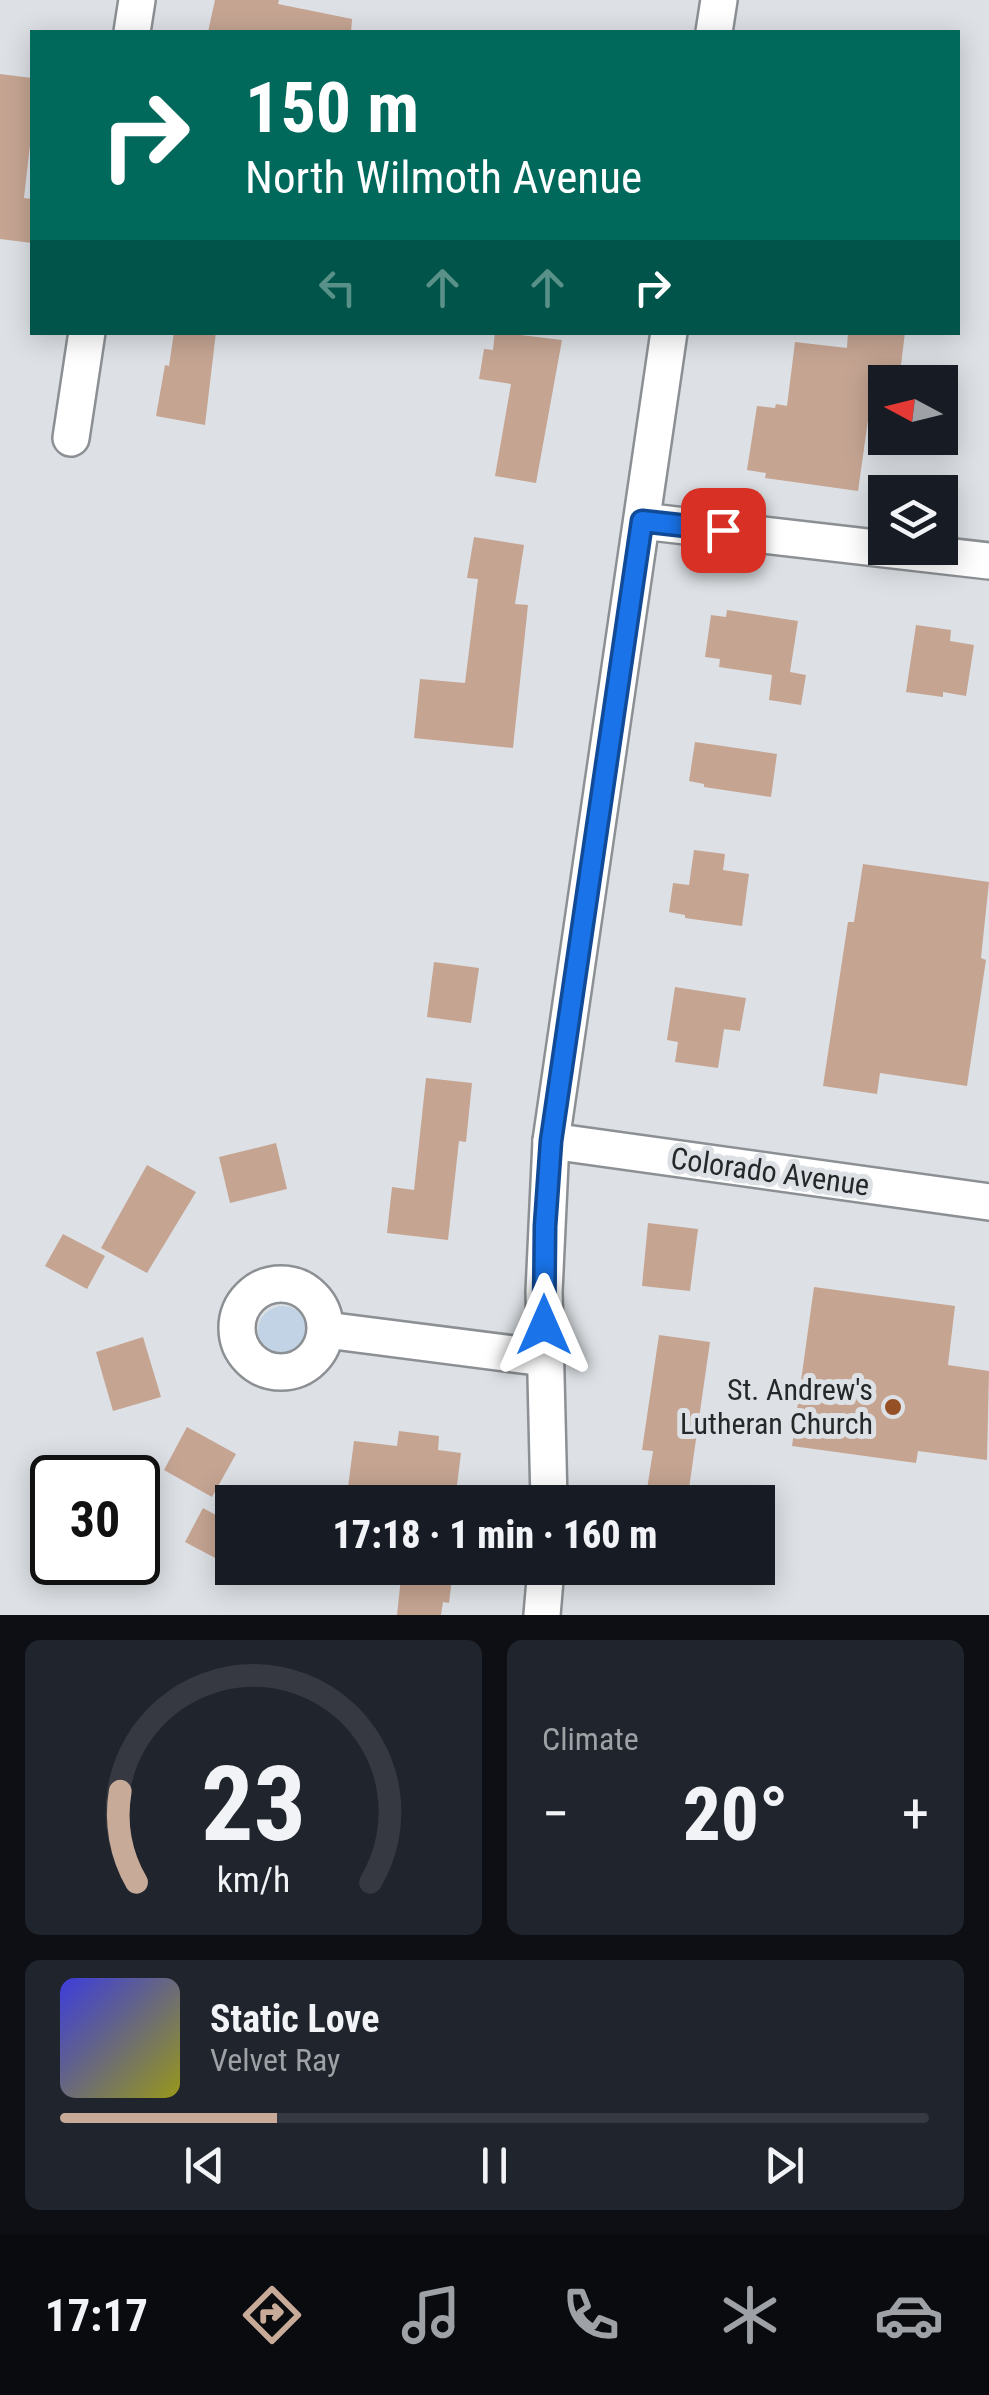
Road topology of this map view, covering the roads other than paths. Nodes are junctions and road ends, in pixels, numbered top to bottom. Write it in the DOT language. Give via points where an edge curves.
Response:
graph roads {
  1 [pos="137,0"];
  2 [pos="719,0"];
  3 [pos="132,30"];
  4 [pos="714,30"];
  5 [pos="87,335"];
  6 [pos="669,335"];
  7 [pos="71,438"];
  8 [pos="642,521"];
  9 [pos="989,561"];
  10 [pos="551,1141"];
  11 [pos="989,1202"];
  12 [pos="326,1330"];
  13 [pos="545,1358"];
  14 [pos="549,1485"];
  15 [pos="545,1585"];
  16 [pos="542,1615"];
  1 -- 3 [label="street"];
  2 -- 4 [label="street"];
  5 -- 7 [label="street"];
  6 -- 8 [label="street"];
  8 -- 9 [label="street"];
  8 -- 10 [label="street"];
  10 -- 11 [label="street, Colorado Avenue"];
  10 -- 13 [label="street"];
  12 -- 13 [label="street"];
  13 -- 14 [label="street"];
  15 -- 16 [label="street"];
}
